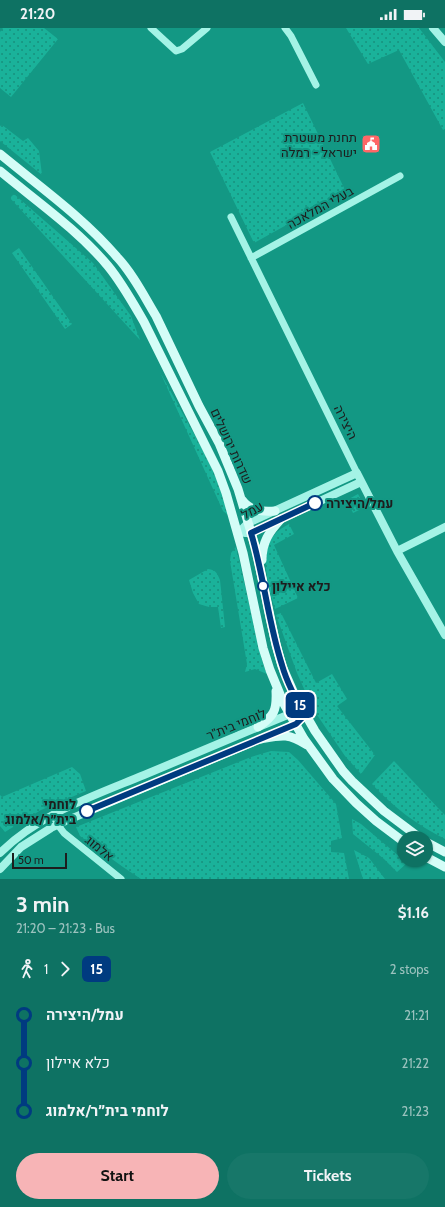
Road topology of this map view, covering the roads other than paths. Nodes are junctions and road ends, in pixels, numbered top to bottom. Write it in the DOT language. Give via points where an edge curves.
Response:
graph roads {
  1 [pos="150,28"];
  2 [pos="207,28"];
  3 [pos="285,28"];
  4 [pos="434,28"];
  5 [pos="437,28"];
  6 [pos="445,41"];
  7 [pos="316,85"];
  8 [pos="0,154"];
  9 [pos="0,171"];
  10 [pos="400,176"];
  11 [pos="231,217"];
  12 [pos="252,258"];
  13 [pos="357,474"];
  14 [pos="361,482"];
  15 [pos="241,497"];
  16 [pos="275,511"];
  17 [pos="281,519"];
  18 [pos="248,524"];
  19 [pos="445,527"];
  20 [pos="238,533"];
  21 [pos="251,533"];
  22 [pos="397,551"];
  23 [pos="261,577"];
  24 [pos="445,634"];
  25 [pos="276,685"];
  26 [pos="290,714"];
  27 [pos="305,715"];
  28 [pos="296,724"];
  29 [pos="258,728"];
  30 [pos="261,738"];
  31 [pos="318,758"];
  32 [pos="53,814"];
  33 [pos="58,825"];
  34 [pos="411,831"];
  35 [pos="397,837"];
  36 [pos="433,846"];
  37 [pos="445,852"];
  38 [pos="0,853"];
  39 [pos="433,861"];
  40 [pos="445,867"];
  41 [pos="0,870"];
  42 [pos="121,879"];
  1 -- 2 [label="street" via="176,50 182,49"];
  3 -- 7 [label="street"];
  4 -- 6 [label="street"];
  5 -- 6 [label="street"];
  8 -- 15 [label="main road, שדרות ירושלים" via="105,243 130,275 156,316 230,466"];
  9 -- 20 [label="main road, שדרות ירושלים" via="96,252 120,282 144,322 210,455 226,493"];
  10 -- 12 [label="street, בעלי המלאכה"];
  11 -- 12 [label="street, היצירה"];
  12 -- 13 [label="street, היצירה"];
  13 -- 14 [label="street, היצירה"];
  13 -- 16 [label="street, עמל"];
  14 -- 17 [label="street, עמל"];
  14 -- 22 [label="street, היצירה"];
  15 -- 16 [label="main road" via="250,508"];
  15 -- 18 [label="main road, שדרות ירושלים"];
  16 -- 18 [label="street, עמל"];
  17 -- 21 [label="street, עמל"];
  17 -- 23 [label="main road" via="270,530 263,544"];
  18 -- 20 [label="street, עמל"];
  18 -- 21 [label="main road, שדרות ירושלים"];
  19 -- 22 [label="street"];
  20 -- 21 [label="street, עמל"];
  20 -- 25 [label="main road, שדרות ירושלים" via="263,648"];
  21 -- 23 [label="main road, שדרות ירושלים"];
  22 -- 24 [label="street, היצירה"];
  23 -- 27 [label="main road, שדרות ירושלים" via="282,666"];
  25 -- 26 [label="main road, שדרות ירושלים"];
  25 -- 29 [label="main road" via="273,715"];
  26 -- 27 [label="street, לוחמי בית\"ר"];
  26 -- 28 [label="main road, שדרות ירושלים"];
  26 -- 29 [label="street, לוחמי בית\"ר"];
  27 -- 28 [label="street, לוחמי בית\"ר"];
  27 -- 34 [label="main road, שדרות ירושלים" via="352,781 384,811"];
  28 -- 30 [label="street, לוחמי בית\"ר"];
  28 -- 31 [label="main road, שדרות ירושלים"];
  29 -- 32 [label="street, לוחמי בית\"ר"];
  30 -- 31 [label="main road" via="290,736 309,747"];
  30 -- 33 [label="street, לוחמי בית\"ר"];
  31 -- 35 [label="main road, שדרות ירושלים" via="342,790"];
  32 -- 33 [label="street, אלמוג"];
  32 -- 38 [label="street, לוחמי בית\"ר" via="14,839"];
  33 -- 41 [label="street, לוחמי בית\"ר" via="21,848"];
  33 -- 42 [label="street, אלמוג" via="72,840"];
  36 -- 37 [label="main road"];
  39 -- 40 [label="main road"];
}
